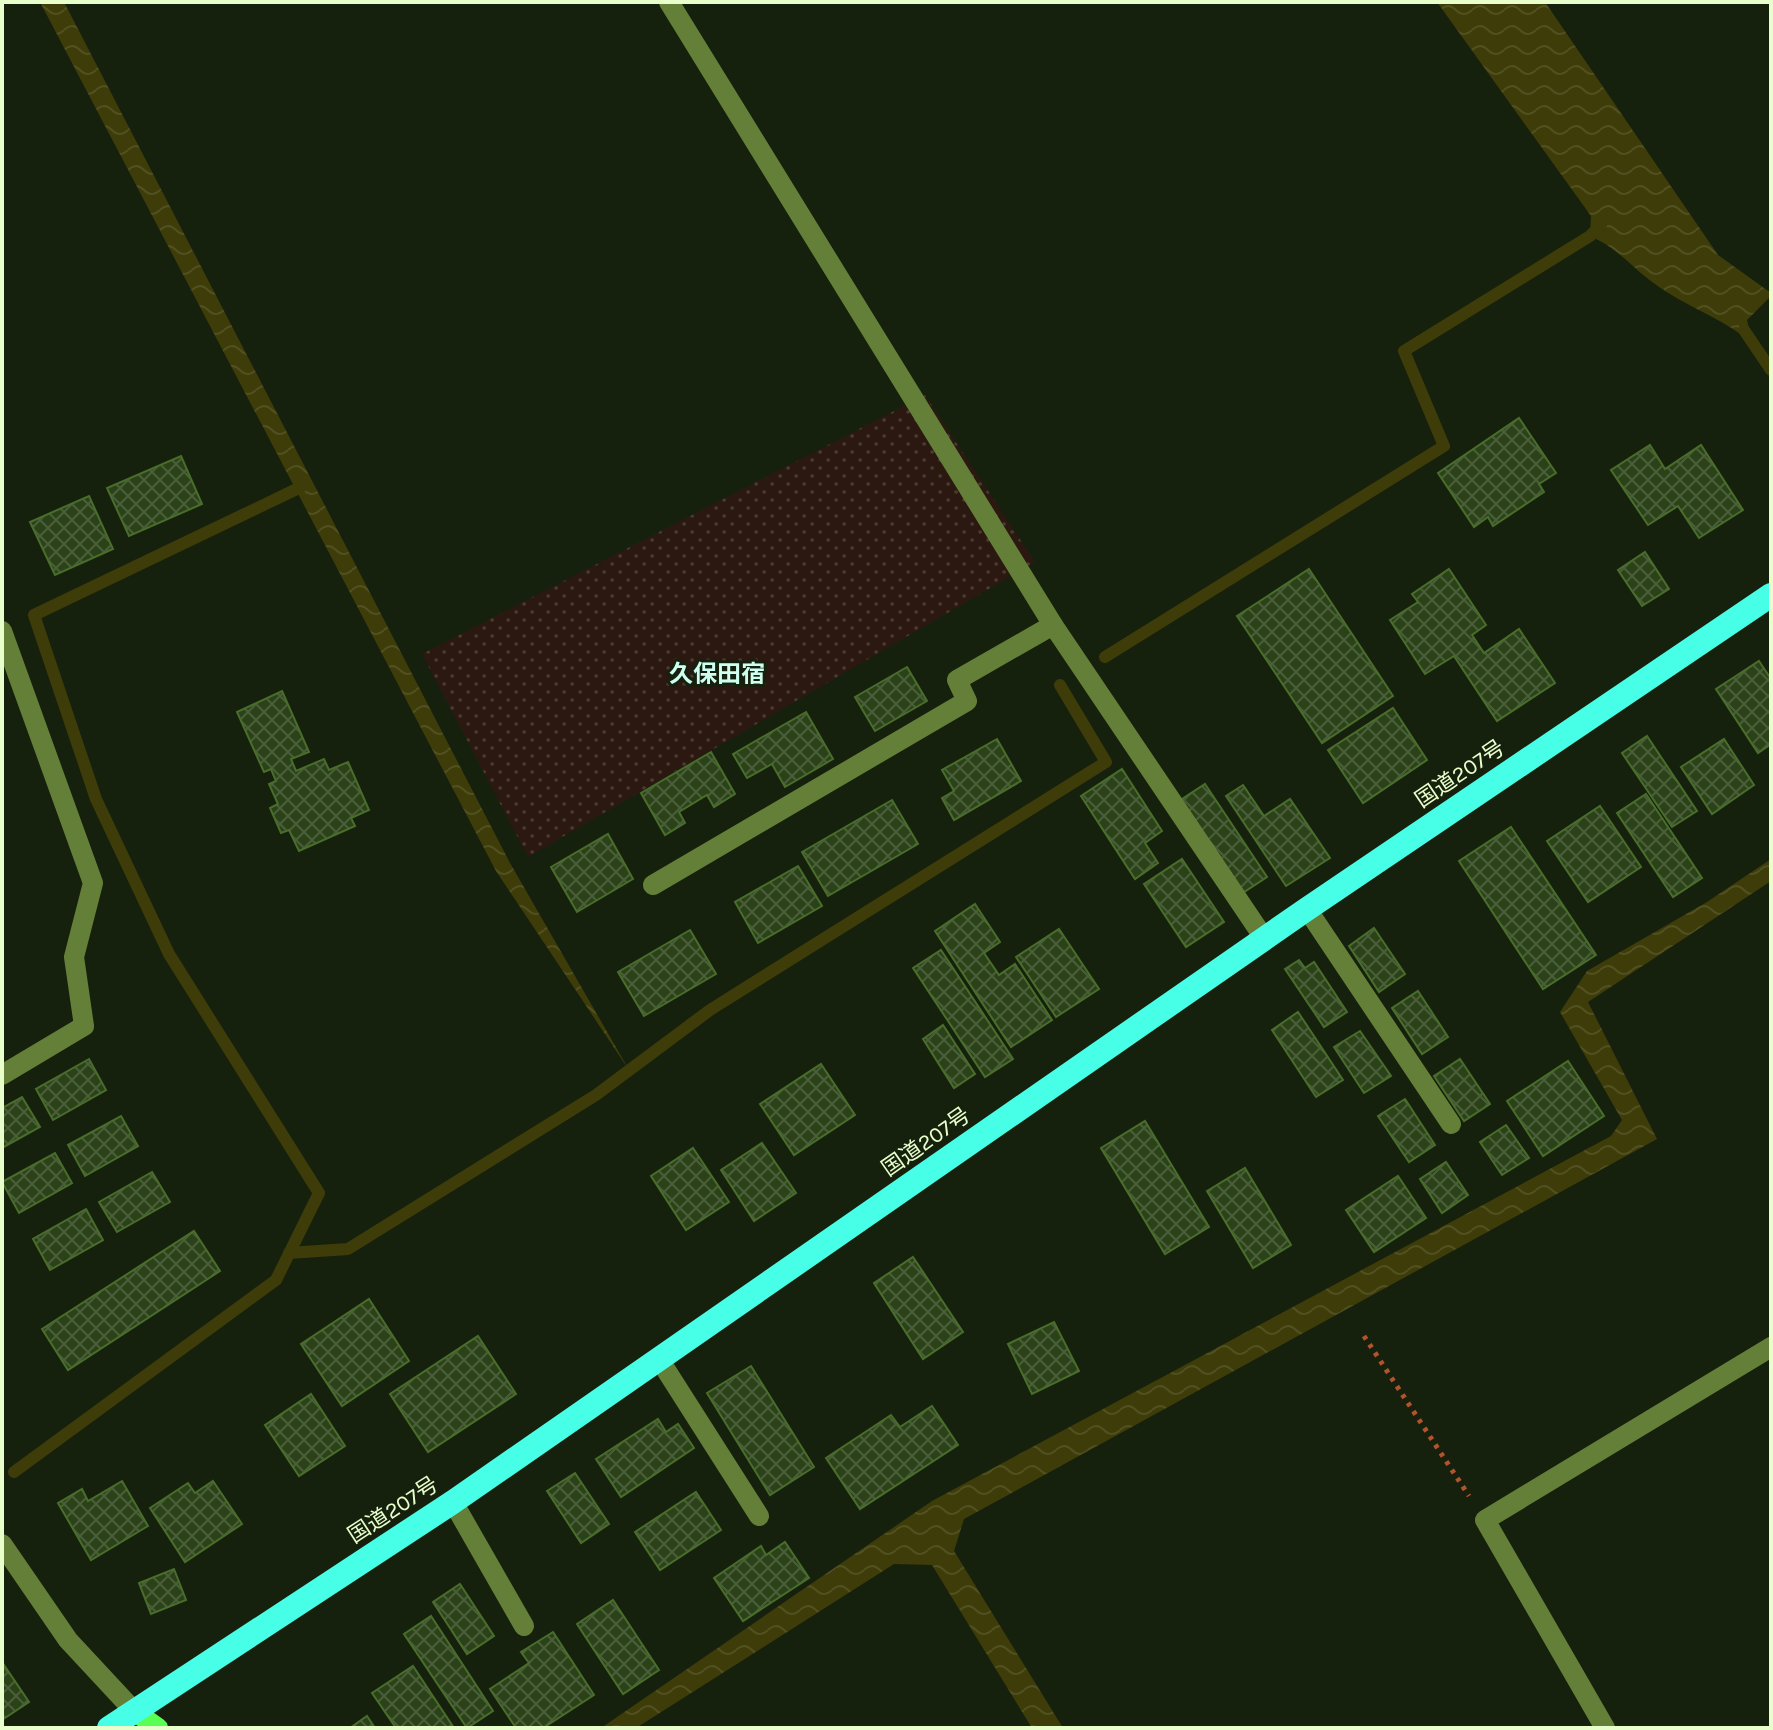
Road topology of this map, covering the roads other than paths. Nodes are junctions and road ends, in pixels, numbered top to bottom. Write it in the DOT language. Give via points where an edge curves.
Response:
graph roads {
  1 [pos="669,2"];
  2 [pos="1771,595"];
  3 [pos="1053,625"];
  4 [pos="2,631"];
  5 [pos="653,885"];
  6 [pos="1307,909"];
  7 [pos="1264,938"];
  8 [pos="2,1075"];
  9 [pos="1451,1124"];
  10 [pos="1771,1347"];
  11 [pos="659,1359"];
  12 [pos="453,1502"];
  13 [pos="759,1516"];
  14 [pos="2,1544"];
  15 [pos="524,1626"];
  16 [pos="134,1711"];
  17 [pos="109,1728"];
  18 [pos="158,1728"];
  19 [pos="1605,1728"];
  1 -- 3 [label="street"];
  2 -- 6 [label="highway, 国道207号"];
  3 -- 5 [label="street" via="957,680 967,701"];
  3 -- 7 [label="street"];
  4 -- 8 [label="street" via="93,883 74,957 84,1026"];
  6 -- 7 [label="highway, 国道207号"];
  6 -- 9 [label="street"];
  7 -- 11 [label="highway, 国道207号"];
  10 -- 19 [label="street" via="1485,1520"];
  11 -- 12 [label="highway, 国道207号"];
  11 -- 13 [label="street"];
  12 -- 15 [label="street"];
  12 -- 16 [label="highway, 国道207号"];
  14 -- 16 [label="street" via="68,1640"];
  16 -- 17 [label="highway, 国道207号"];
  16 -- 18 [label="main road"];
}
